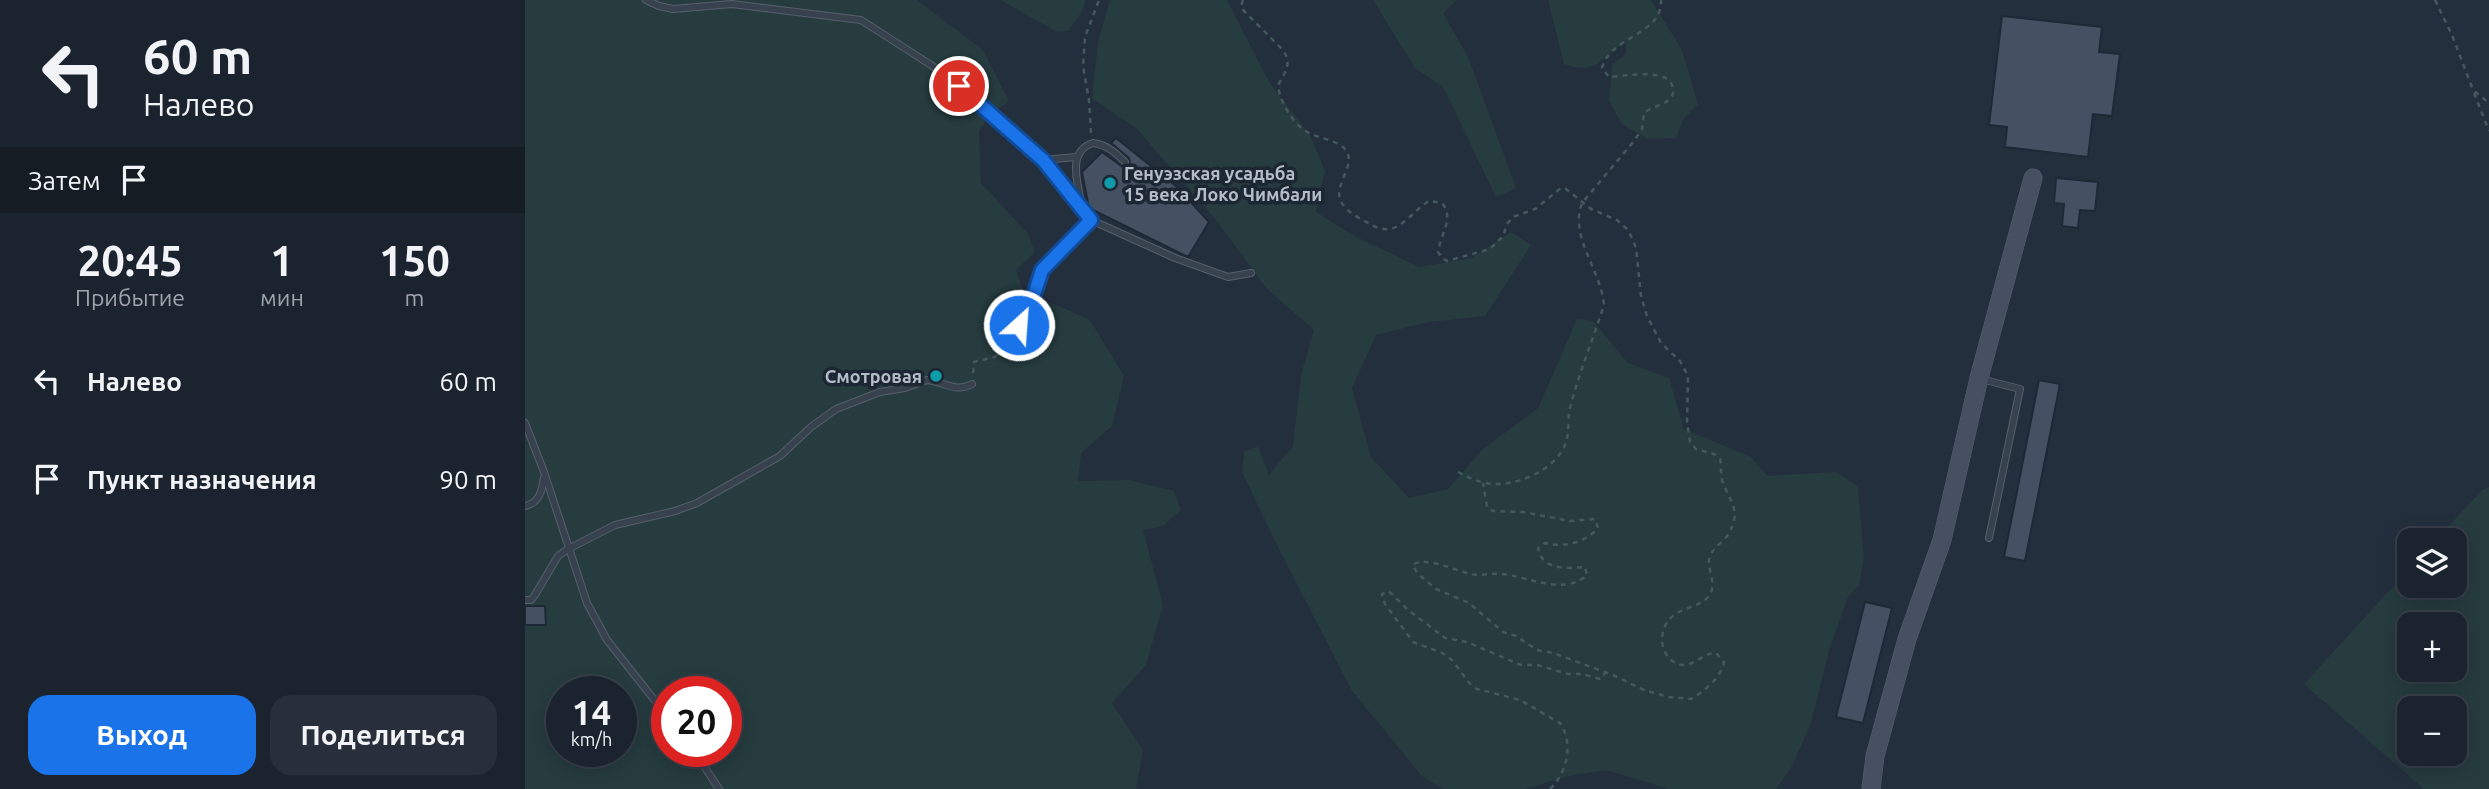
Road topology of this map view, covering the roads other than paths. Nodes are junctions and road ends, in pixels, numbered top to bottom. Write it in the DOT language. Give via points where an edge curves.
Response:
graph roads {
  1 [pos="646,0"];
  2 [pos="1076,158"];
  3 [pos="1043,160"];
  4 [pos="1125,162"];
  5 [pos="2033,178"];
  6 [pos="1082,209"];
  7 [pos="1091,220"];
  8 [pos="1251,273"];
  9 [pos="1010,339"];
  10 [pos="1979,378"];
  11 [pos="972,384"];
  12 [pos="525,424"];
  13 [pos="544,472"];
  14 [pos="525,506"];
  15 [pos="1989,538"];
  16 [pos="568,549"];
  17 [pos="525,600"];
  18 [pos="651,696"];
  19 [pos="705,767"];
  20 [pos="719,789"];
  21 [pos="1871,789"];
  1 -- 3 [label="lane" via="673,9 732,4 860,20 959,86"];
  2 -- 3 [label="lane"];
  2 -- 4 [label="lane" via="1091,143 1111,149"];
  2 -- 6 [label="lane"];
  3 -- 6 [label="lane"];
  5 -- 10 [label="street"];
  6 -- 7 [label="lane"];
  7 -- 8 [label="lane" via="1228,277"];
  7 -- 9 [label="lane" via="1042,270 1032,301"];
  10 -- 15 [label="lane" via="2020,388"];
  10 -- 21 [label="street" via="1942,540 1907,639 1875,756"];
  11 -- 16 [label="lane" via="961,389 927,380 836,409 780,456 697,503 615,525"];
  12 -- 13 [label="lane"];
  13 -- 14 [label="lane" via="538,499"];
  13 -- 16 [label="lane"];
  16 -- 17 [label="lane" via="558,556 535,596"];
  16 -- 18 [label="lane" via="587,603 607,640"];
  19 -- 20 [label="lane"];
}
